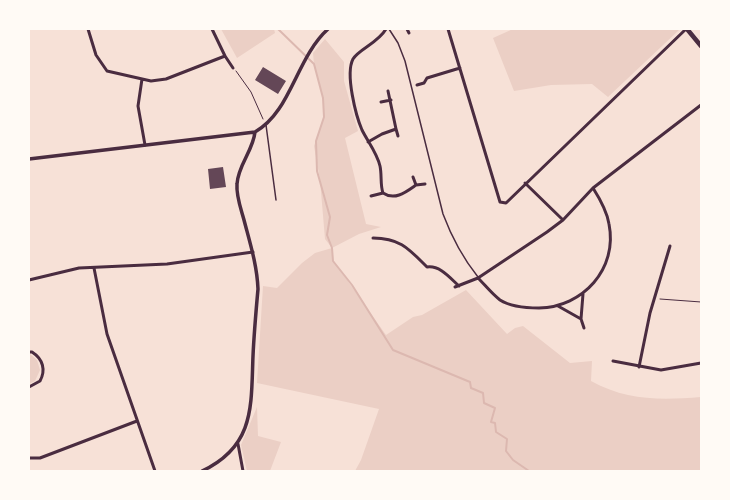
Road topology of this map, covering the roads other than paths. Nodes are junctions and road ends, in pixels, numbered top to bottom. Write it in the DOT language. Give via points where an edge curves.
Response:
graph roads {
  1 [pos="88,29"];
  2 [pos="212,29"];
  3 [pos="328,29"];
  4 [pos="388,29"];
  5 [pos="448,29"];
  6 [pos="687,29"];
  7 [pos="701,46"];
  8 [pos="225,56"];
  9 [pos="233,68"];
  10 [pos="460,68"];
  11 [pos="142,79"];
  12 [pos="417,85"];
  13 [pos="388,91"];
  14 [pos="391,100"];
  15 [pos="381,102"];
  16 [pos="701,105"];
  17 [pos="266,125"];
  18 [pos="396,129"];
  19 [pos="254,132"];
  20 [pos="398,136"];
  21 [pos="368,142"];
  22 [pos="145,146"];
  23 [pos="29,156"];
  24 [pos="29,159"];
  25 [pos="413,177"];
  26 [pos="525,183"];
  27 [pos="425,184"];
  28 [pos="416,185"];
  29 [pos="593,188"];
  30 [pos="383,193"];
  31 [pos="371,196"];
  32 [pos="276,200"];
  33 [pos="563,220"];
  34 [pos="373,238"];
  35 [pos="670,246"];
  36 [pos="253,252"];
  37 [pos="94,268"];
  38 [pos="478,278"];
  39 [pos="29,280"];
  40 [pos="583,294"];
  41 [pos="558,306"];
  42 [pos="581,319"];
  43 [pos="584,328"];
  44 [pos="29,352"];
  45 [pos="613,361"];
  46 [pos="701,363"];
  47 [pos="639,366"];
  48 [pos="29,387"];
  49 [pos="137,421"];
  50 [pos="238,444"];
  51 [pos="29,458"];
  52 [pos="155,471"];
  53 [pos="202,471"];
  54 [pos="243,471"];
  1 -- 11 [label="street" via="96,55 107,71"];
  2 -- 8 [label="street"];
  3 -- 17 [label="street" via="310,49 280,109"];
  4 -- 21 [label="street" via="354,58 350,67 356,113"];
  4 -- 38 [label="lane" via="398,43 405,60 448,226 463,259"];
  5 -- 10 [label="street"];
  6 -- 7 [label="main road"];
  6 -- 26 [label="street"];
  8 -- 9 [label="street"];
  8 -- 11 [label="street" via="166,79"];
  10 -- 12 [label="street" via="427,78 424,83"];
  10 -- 26 [label="street" via="500,202 506,203"];
  11 -- 22 [label="street" via="138,106"];
  13 -- 14 [label="street"];
  14 -- 15 [label="street"];
  14 -- 18 [label="street"];
  16 -- 29 [label="street"];
  17 -- 19 [label="street"];
  17 -- 32 [label="lane"];
  18 -- 20 [label="street"];
  18 -- 21 [label="street"];
  19 -- 22 [label="street"];
  19 -- 36 [label="street" via="254,141 238,175 237,184"];
  21 -- 30 [label="street" via="380,166"];
  22 -- 24 [label="street"];
  23 -- 24 [label="street"];
  25 -- 28 [label="street"];
  26 -- 33 [label="street"];
  27 -- 28 [label="street"];
  28 -- 30 [label="street" via="401,196"];
  29 -- 33 [label="street"];
  29 -- 40 [label="street" via="609,223 611,245 599,278"];
  30 -- 31 [label="street"];
  33 -- 38 [label="street"];
  34 -- 38 [label="street" via="388,238 409,250 427,267 440,269 457,287"];
  35 -- 47 [label="street"];
  36 -- 37 [label="street" via="167,264"];
  36 -- 50 [label="street" via="258,289 252,404 246,429"];
  37 -- 39 [label="street" via="79,268"];
  37 -- 49 [label="street" via="107,334"];
  38 -- 41 [label="street" via="505,302 528,308"];
  40 -- 41 [label="street"];
  40 -- 42 [label="street"];
  41 -- 42 [label="street"];
  42 -- 43 [label="street"];
  44 -- 48 [label="street" via="39,358 44,372 40,381"];
  45 -- 47 [label="street"];
  46 -- 47 [label="street" via="661,370"];
  49 -- 51 [label="street" via="40,458"];
  49 -- 52 [label="street"];
  50 -- 53 [label="street" via="223,460"];
  50 -- 54 [label="street"];
}
